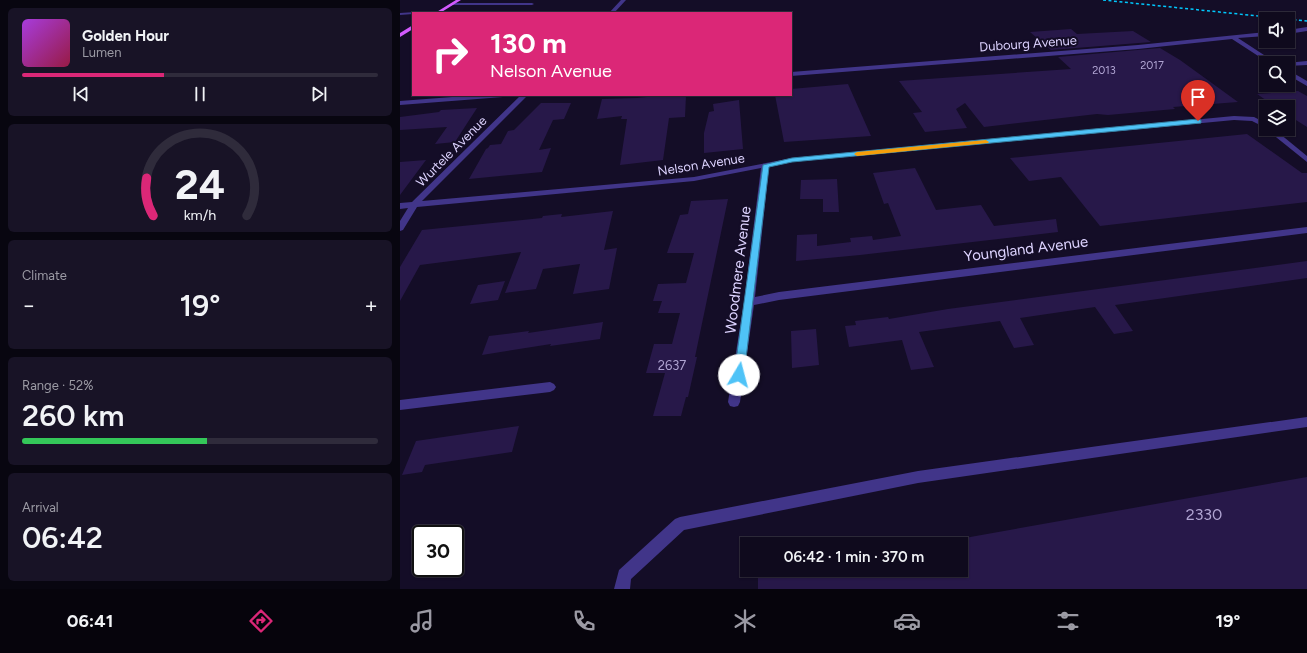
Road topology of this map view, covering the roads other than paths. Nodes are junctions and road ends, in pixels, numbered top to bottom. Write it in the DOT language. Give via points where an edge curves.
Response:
graph roads {
  1 [pos="459,0"];
  2 [pos="624,0"];
  3 [pos="452,4"];
  4 [pos="532,4"];
  5 [pos="439,12"];
  6 [pos="611,12"];
  7 [pos="412,13"];
  8 [pos="400,14"];
  9 [pos="412,29"];
  10 [pos="1307,30"];
  11 [pos="1295,31"];
  12 [pos="400,35"];
  13 [pos="1259,35"];
  14 [pos="1234,38"];
  15 [pos="1262,56"];
  16 [pos="1307,63"];
  17 [pos="1295,64"];
  18 [pos="792,74"];
  19 [pos="1295,76"];
  20 [pos="1307,84"];
  21 [pos="490,96"];
  22 [pos="524,96"];
  23 [pos="400,103"];
  24 [pos="1259,121"];
  25 [pos="1278,136"];
  26 [pos="1307,160"];
  27 [pos="765,166"];
  28 [pos="414,205"];
  29 [pos="400,206"];
  30 [pos="400,228"];
  31 [pos="1307,230"];
  32 [pos="750,302"];
  33 [pos="550,387"];
  34 [pos="734,402"];
  35 [pos="400,405"];
  36 [pos="1307,422"];
  37 [pos="622,589"];
  1 -- 3 [label="main road"];
  2 -- 6 [label="street"];
  3 -- 4 [label="street"];
  3 -- 5 [label="main road"];
  7 -- 8 [label="street"];
  9 -- 12 [label="main road"];
  10 -- 11 [label="street"];
  13 -- 14 [label="street, Dubourg Avenue"];
  14 -- 15 [label="street"];
  14 -- 18 [label="street, Dubourg Avenue"];
  16 -- 17 [label="street"];
  19 -- 20 [label="street"];
  21 -- 23 [label="street"];
  22 -- 28 [label="street, Wurtele Avenue"];
  24 -- 27 [label="street, Nelson Avenue" via="1249,118 1214,120 792,160"];
  25 -- 26 [label="street"];
  27 -- 28 [label="street, Nelson Avenue" via="686,180"];
  27 -- 32 [label="street, Woodmere Avenue"];
  28 -- 29 [label="street, Nelson Avenue"];
  28 -- 30 [label="street, Wurtele Avenue"];
  31 -- 32 [label="street, Youngland Avenue" via="779,296"];
  32 -- 34 [label="street, Woodmere Avenue"];
  33 -- 35 [label="street"];
  36 -- 37 [label="street" via="918,477 680,524 624,575"];
}
